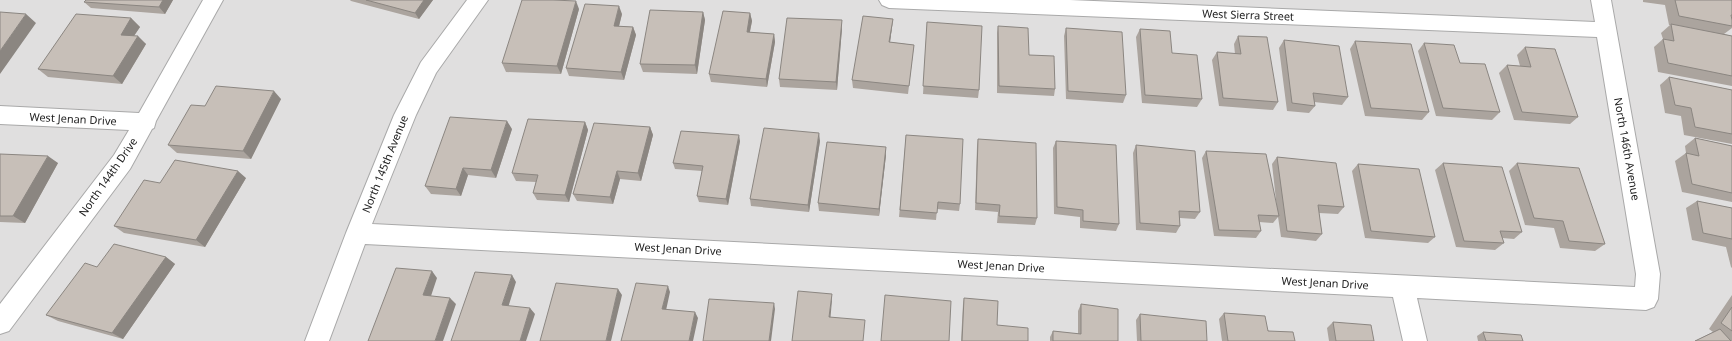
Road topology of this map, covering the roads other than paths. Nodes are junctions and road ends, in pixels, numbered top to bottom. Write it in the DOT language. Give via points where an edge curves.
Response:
graph roads {
  1 [pos="213,0"];
  2 [pos="478,0"];
  3 [pos="889,0"];
  4 [pos="1602,0"];
  5 [pos="1606,30"];
  6 [pos="0,115"];
  7 [pos="146,122"];
  8 [pos="356,233"];
  9 [pos="1402,287"];
  10 [pos="1646,299"];
  11 [pos="0,323"];
  12 [pos="317,341"];
  13 [pos="1415,341"];
  1 -- 7 [label="street, North 144th Drive"];
  2 -- 8 [label="street, North 145th Avenue" via="428,68 405,115"];
  3 -- 5 [label="street, West Sierra Street"];
  4 -- 5 [label="street, North 146th Avenue"];
  5 -- 10 [label="street, North 146th Avenue" via="1648,274"];
  6 -- 7 [label="street, West Jenan Drive"];
  7 -- 11 [label="street, North 144th Drive" via="122,162"];
  8 -- 9 [label="street, West Jenan Drive"];
  8 -- 12 [label="street, North 145th Avenue"];
  9 -- 10 [label="street, West Jenan Drive"];
  9 -- 13 [label="street"];
}
